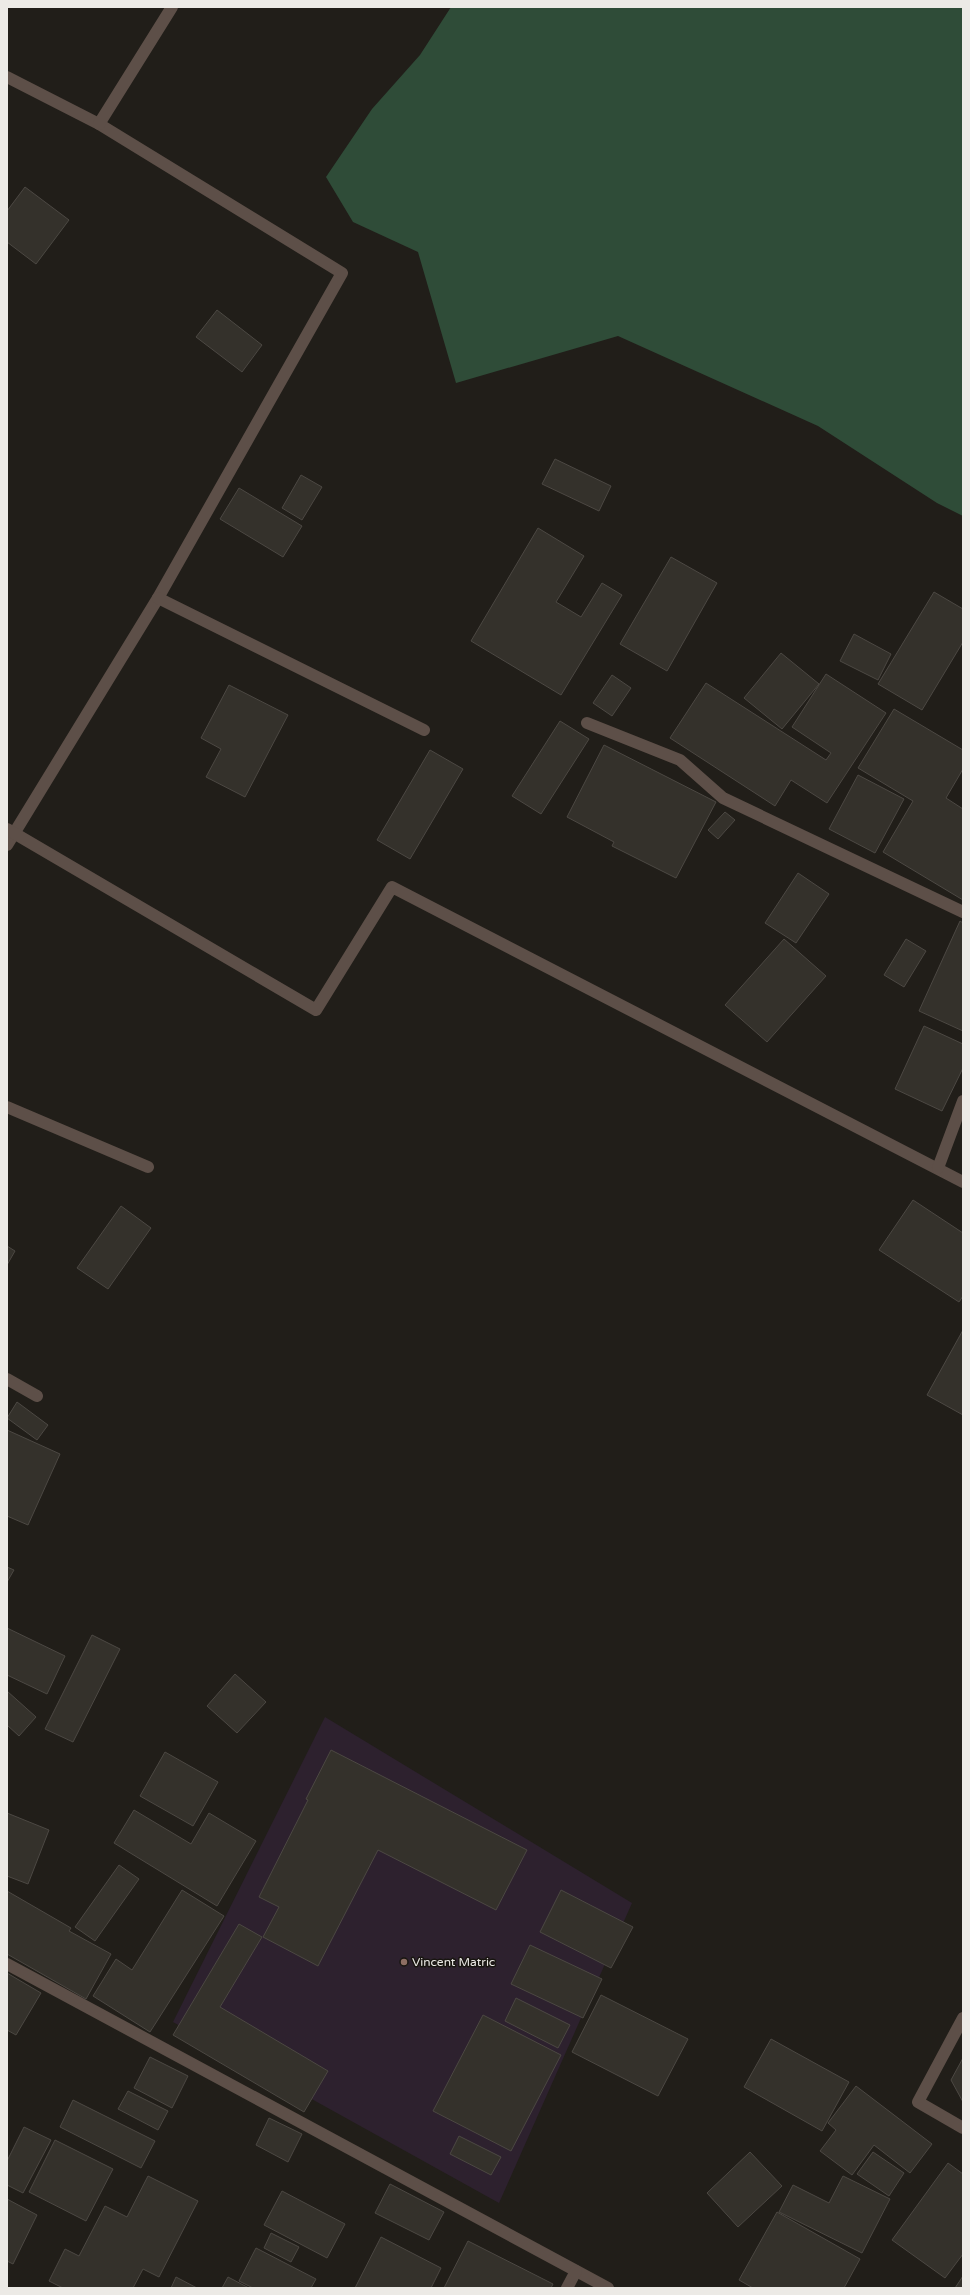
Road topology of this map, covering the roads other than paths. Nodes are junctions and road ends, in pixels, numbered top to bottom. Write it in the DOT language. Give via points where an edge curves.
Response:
graph roads {
  1 [pos="172,7"];
  2 [pos="7,77"];
  3 [pos="99,124"];
  4 [pos="158,598"];
  5 [pos="587,723"];
  6 [pos="424,730"];
  7 [pos="10,831"];
  8 [pos="7,845"];
  9 [pos="963,912"];
  10 [pos="963,1101"];
  11 [pos="7,1107"];
  12 [pos="148,1167"];
  13 [pos="938,1168"];
  14 [pos="963,1182"];
  15 [pos="7,1380"];
  16 [pos="37,1396"];
  17 [pos="7,1964"];
  18 [pos="963,2018"];
  19 [pos="963,2128"];
  20 [pos="576,2271"];
  21 [pos="567,2288"];
  22 [pos="608,2288"];
  1 -- 3 [label="street"];
  2 -- 3 [label="street"];
  3 -- 4 [label="street" via="342,273"];
  4 -- 6 [label="street"];
  4 -- 7 [label="street"];
  5 -- 9 [label="street" via="680,760 723,798"];
  7 -- 8 [label="street"];
  7 -- 13 [label="street" via="316,1010 392,887"];
  10 -- 13 [label="street"];
  11 -- 12 [label="street"];
  13 -- 14 [label="street"];
  15 -- 16 [label="street"];
  17 -- 20 [label="street"];
  18 -- 19 [label="street" via="918,2102"];
  20 -- 21 [label="street"];
  20 -- 22 [label="street"];
}
